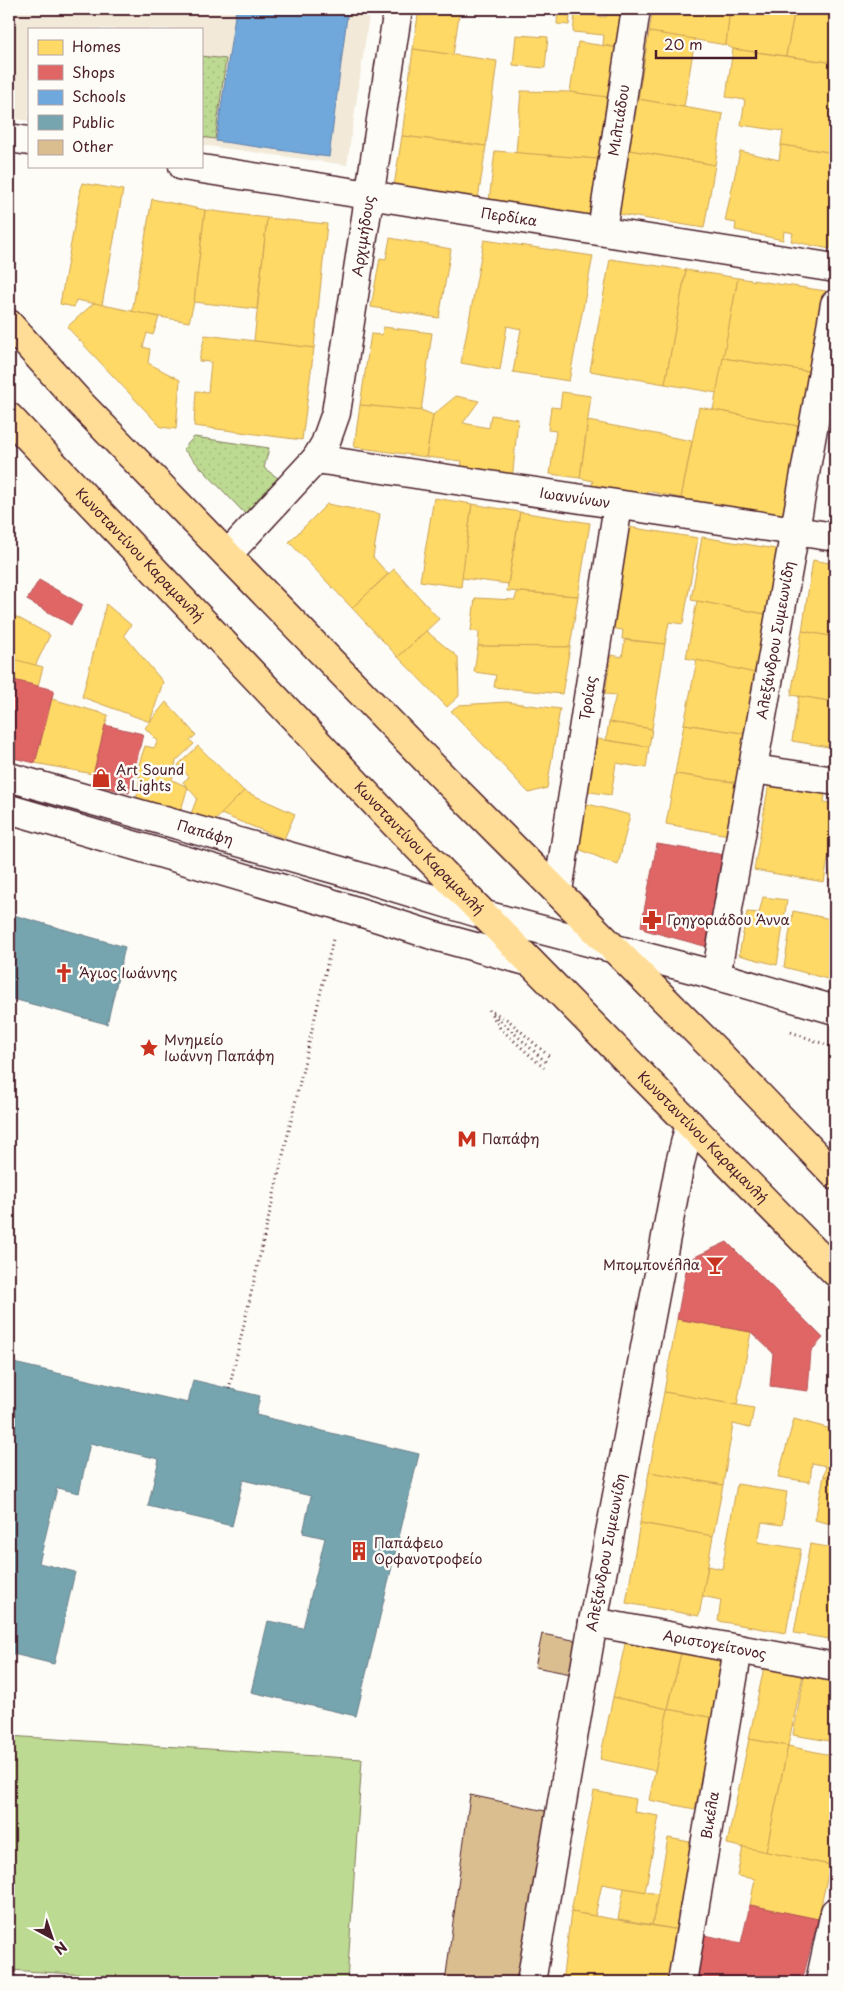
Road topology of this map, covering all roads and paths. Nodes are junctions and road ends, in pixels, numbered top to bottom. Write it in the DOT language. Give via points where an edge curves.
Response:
graph roads {
  1 [pos="398,9"];
  2 [pos="636,9"];
  3 [pos="9,138"];
  4 [pos="28,142"];
  5 [pos="195,168"];
  6 [pos="369,196"];
  7 [pos="602,230"];
  8 [pos="835,268"];
  9 [pos="835,304"];
  10 [pos="9,324"];
  11 [pos="9,417"];
  12 [pos="316,459"];
  13 [pos="618,505"];
  14 [pos="795,531"];
  15 [pos="835,536"];
  16 [pos="228,554"];
  17 [pos="753,769"];
  18 [pos="9,777"];
  19 [pos="835,781"];
  20 [pos="9,809"];
  21 [pos="558,891"];
  22 [pos="484,915"];
  23 [pos="333,939"];
  24 [pos="613,949"];
  25 [pos="530,962"];
  26 [pos="716,976"];
  27 [pos="489,1010"];
  28 [pos="835,1010"];
  29 [pos="784,1030"];
  30 [pos="835,1048"];
  31 [pos="550,1058"];
  32 [pos="547,1063"];
  33 [pos="544,1068"];
  34 [pos="690,1124"];
  35 [pos="835,1174"];
  36 [pos="835,1272"];
  37 [pos="229,1389"];
  38 [pos="593,1622"];
  39 [pos="738,1649"];
  40 [pos="835,1667"];
  41 [pos="835,1912"];
  42 [pos="531,1982"];
  43 [pos="682,1982"];
  44 [pos="820,1982"];
  1 -- 6 [label="street, Αρχιμήδους"];
  2 -- 7 [label="street, Μιλτιάδου"];
  3 -- 4 [label="street"];
  5 -- 6 [label="street, Περδίκα"];
  6 -- 7 [label="street, Περδίκα"];
  6 -- 12 [label="street, Αρχιμήδους" via="340,399 331,430"];
  7 -- 8 [label="street, Περδίκα"];
  9 -- 14 [label="street, Αλεξάνδρου Συμεωνίδη"];
  10 -- 16 [label="main road" via="80,403"];
  11 -- 22 [label="main road, Κωνσταντίνου Καραμανλή"];
  12 -- 13 [label="street, Ιωαννίνων"];
  12 -- 16 [label="street, Αρχιμήδους"];
  13 -- 14 [label="street, Ιωαννίνων"];
  13 -- 21 [label="street, Τροίας"];
  14 -- 15 [label="street, Ιωαννίνων"];
  14 -- 17 [label="street, Αλεξάνδρου Συμεωνίδη"];
  16 -- 21 [label="main road" via="442,777"];
  17 -- 19 [label="street"];
  17 -- 26 [label="street, Αλεξάνδρου Συμεωνίδη"];
  18 -- 22 [label="street, Παπάφη"];
  20 -- 25 [label="street"];
  21 -- 24 [label="main road"];
  22 -- 24 [label="street, Παπάφη"];
  22 -- 25 [label="main road, Κωνσταντίνου Καραμανλή"];
  23 -- 37 [label="path"];
  24 -- 26 [label="street, Παπάφη"];
  24 -- 35 [label="main road"];
  25 -- 34 [label="main road, Κωνσταντίνου Καραμανλή"];
  26 -- 28 [label="street, Παπάφη"];
  27 -- 31 [label="path" via="508,1020"];
  27 -- 32 [label="path"];
  27 -- 33 [label="path" via="500,1028"];
  29 -- 30 [label="path"];
  34 -- 36 [label="main road, Κωνσταντίνου Καραμανλή"];
  34 -- 38 [label="street, Αλεξάνδρου Συμεωνίδη"];
  38 -- 39 [label="street, Αριστογείτονος"];
  38 -- 42 [label="street, Αλεξάνδρου Συμεωνίδη"];
  39 -- 40 [label="street, Αριστογείτονος"];
  39 -- 43 [label="street, Βικέλα"];
  41 -- 44 [label="street"];
}
